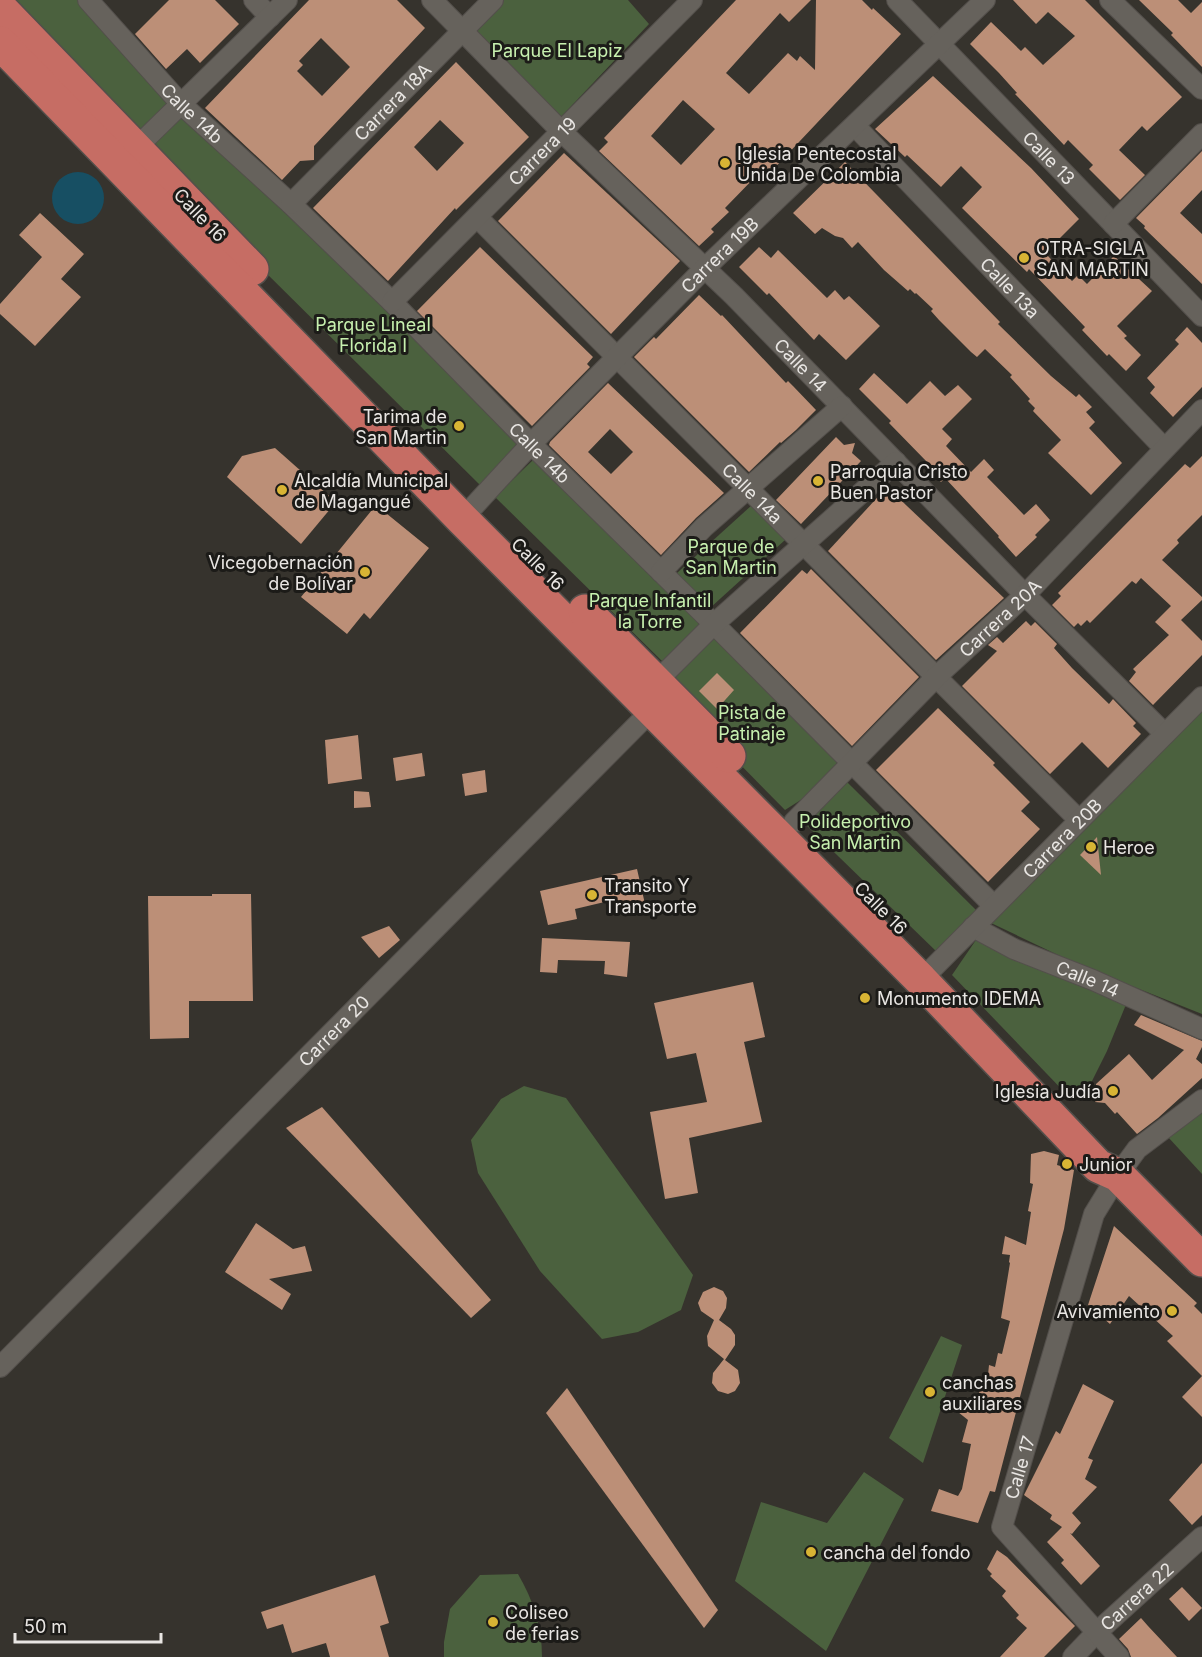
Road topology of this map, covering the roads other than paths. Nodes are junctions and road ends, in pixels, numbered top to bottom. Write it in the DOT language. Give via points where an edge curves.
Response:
graph roads {
  1 [pos="88,0"];
  2 [pos="254,0"];
  3 [pos="287,0"];
  4 [pos="432,0"];
  5 [pos="493,0"];
  6 [pos="692,0"];
  7 [pos="897,0"];
  8 [pos="985,0"];
  9 [pos="1110,0"];
  10 [pos="0,8"];
  11 [pos="270,17"];
  12 [pos="462,31"];
  13 [pos="0,43"];
  14 [pos="940,44"];
  15 [pos="1202,89"];
  16 [pos="181,104"];
  17 [pos="855,126"];
  18 [pos="562,132"];
  19 [pos="1202,134"];
  20 [pos="136,148"];
  21 [pos="291,204"];
  22 [pos="477,217"];
  23 [pos="1113,224"];
  24 [pos="704,269"];
  25 [pos="392,302"];
  26 [pos="1202,316"];
  27 [pos="618,356"];
  28 [pos="842,406"];
  29 [pos="1202,410"];
  30 [pos="531,444"];
  31 [pos="1164,448"];
  32 [pos="896,462"];
  33 [pos="749,487"];
  34 [pos="469,511"];
  35 [pos="802,544"];
  36 [pos="661,572"];
  37 [pos="1025,595"];
  38 [pos="714,624"];
  39 [pos="937,676"];
  40 [pos="654,696"];
  41 [pos="1202,697"];
  42 [pos="1165,734"];
  43 [pos="851,763"];
  44 [pos="1079,820"];
  45 [pos="794,822"];
  46 [pos="994,906"];
  47 [pos="973,927"];
  48 [pos="929,972"];
  49 [pos="1202,1029"];
  50 [pos="1202,1100"];
  51 [pos="1118,1175"];
  52 [pos="1202,1260"];
  53 [pos="0,1367"];
  54 [pos="1202,1537"];
  55 [pos="1096,1633"];
  56 [pos="1073,1657"];
  57 [pos="1119,1657"];
  1 -- 16 [label="street, Calle 14b"];
  2 -- 11 [label="street"];
  3 -- 11 [label="street"];
  4 -- 12 [label="street, Calle 14"];
  5 -- 12 [label="street, Carrera 18A"];
  6 -- 18 [label="street, Carrera 19"];
  7 -- 14 [label="street, Calle 13"];
  8 -- 14 [label="street, Carrera 19B"];
  9 -- 15 [label="street"];
  10 -- 20 [label="highway, Calle 16"];
  11 -- 16 [label="street"];
  12 -- 18 [label="street, Calle 14"];
  12 -- 21 [label="street, Carrera 18A"];
  13 -- 34 [label="highway, Calle 16"];
  14 -- 17 [label="street, Carrera 19B"];
  14 -- 23 [label="street, Calle 13"];
  16 -- 20 [label="street"];
  16 -- 21 [label="street, Calle 14b"];
  17 -- 24 [label="street, Carrera 19B"];
  17 -- 31 [label="street, Calle 13a"];
  18 -- 22 [label="street, Carrera 19"];
  18 -- 24 [label="street, Calle 14"];
  19 -- 23 [label="street"];
  20 -- 34 [label="highway, Calle 16"];
  21 -- 25 [label="street, Calle 14b"];
  22 -- 25 [label="street, Carrera 19"];
  22 -- 27 [label="street, Calle 14a"];
  23 -- 26 [label="street, Calle 13"];
  24 -- 27 [label="street, Carrera 19B"];
  24 -- 28 [label="street, Calle 14"];
  25 -- 30 [label="street, Calle 14b"];
  27 -- 30 [label="street, Carrera 19B"];
  27 -- 33 [label="street, Calle 14a"];
  28 -- 32 [label="street, Calle 14"];
  28 -- 33 [label="street"];
  29 -- 31 [label="street, Carrera 20A"];
  30 -- 34 [label="street, Carrera 19B"];
  30 -- 36 [label="street, Calle 14b"];
  31 -- 37 [label="street, Carrera 20A"];
  32 -- 35 [label="street"];
  32 -- 37 [label="street, Calle 14"];
  33 -- 35 [label="street, Calle 14a"];
  33 -- 36 [label="street" via="704,526"];
  34 -- 40 [label="highway, Calle 16"];
  35 -- 38 [label="street"];
  35 -- 39 [label="street, Calle 14a"];
  36 -- 38 [label="street, Calle 14b"];
  37 -- 39 [label="street, Carrera 20A"];
  37 -- 42 [label="street, Calle 14"];
  38 -- 40 [label="street"];
  38 -- 43 [label="street, Calle 14b"];
  39 -- 43 [label="street, Carrera 20A"];
  39 -- 44 [label="street, Calle 14a"];
  40 -- 45 [label="highway, Calle 16"];
  40 -- 48 [label="highway, Calle 16"];
  40 -- 53 [label="street, Carrera 20"];
  41 -- 42 [label="street, Carrera 20B"];
  42 -- 44 [label="street, Carrera 20B"];
  43 -- 45 [label="street, Carrera 20A"];
  43 -- 46 [label="street, Calle 14b"];
  44 -- 46 [label="street, Carrera 20B"];
  45 -- 48 [label="highway, Calle 16"];
  46 -- 47 [label="street, Carrera 20B"];
  47 -- 48 [label="street, Carrera 20B"];
  47 -- 49 [label="street, Calle 14" via="1014,949"];
  48 -- 51 [label="highway, Calle 16" via="1098,1166"];
  50 -- 51 [label="street" via="1137,1149"];
  51 -- 52 [label="highway, Calle 16"];
  51 -- 55 [label="street, Calle 17" via="1094,1214 1002,1527"];
  54 -- 55 [label="street, Carrera 22"];
  55 -- 56 [label="street, Carrera 22"];
  55 -- 57 [label="street, Calle 17"];
}
